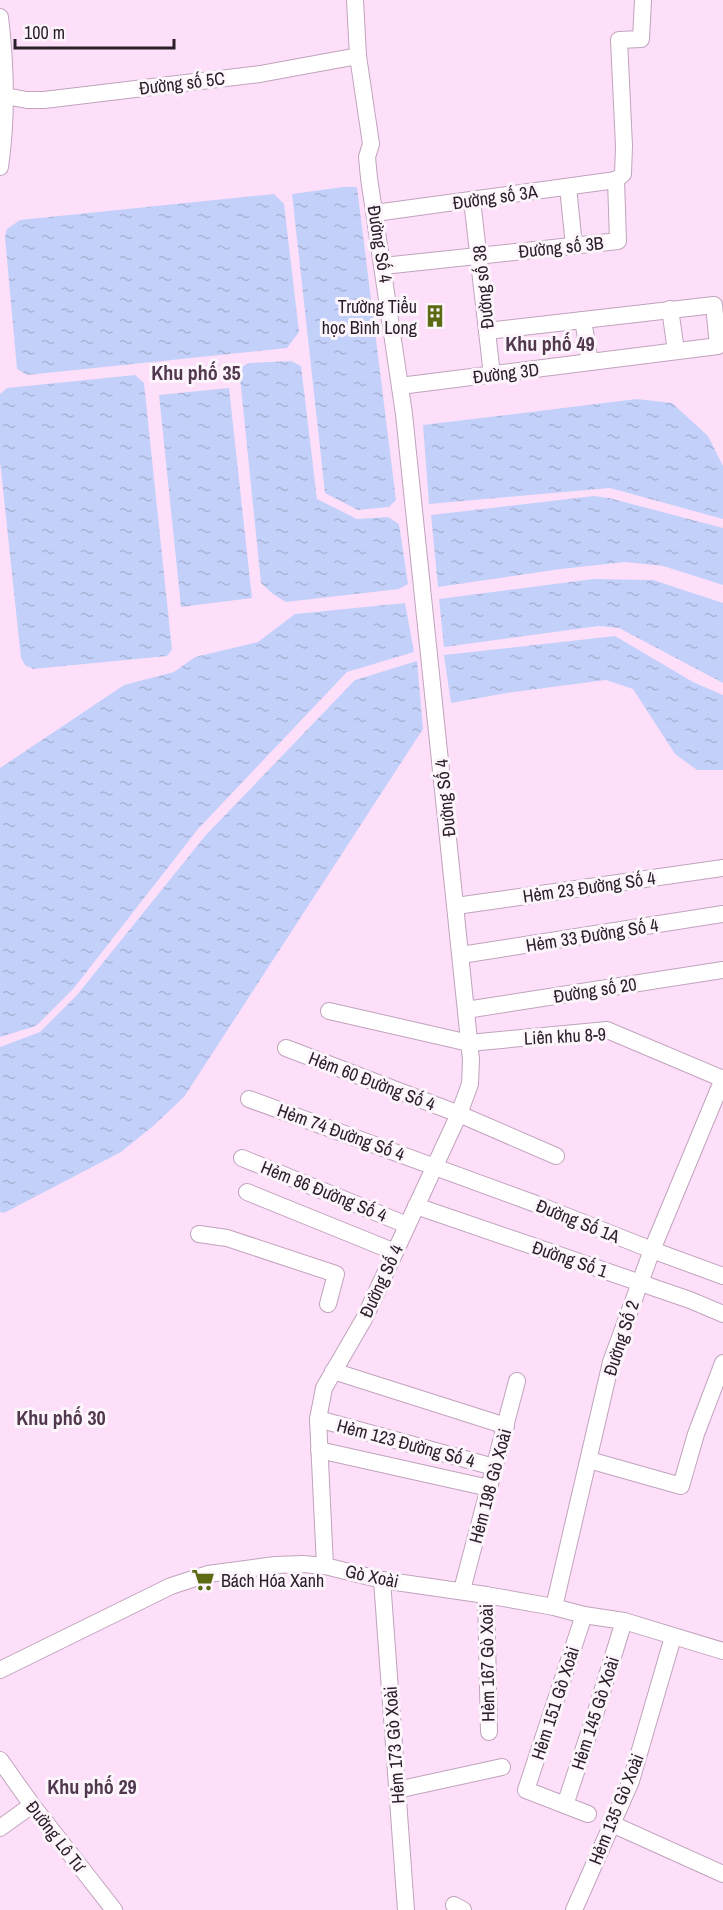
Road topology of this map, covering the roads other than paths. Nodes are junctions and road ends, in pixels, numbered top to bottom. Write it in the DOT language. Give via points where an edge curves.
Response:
graph roads {
  1 [pos="355,0"];
  2 [pos="643,0"];
  3 [pos="0,17"];
  4 [pos="358,56"];
  5 [pos="5,96"];
  6 [pos="0,168"];
  7 [pos="616,180"];
  8 [pos="568,187"];
  9 [pos="472,200"];
  10 [pos="375,213"];
  11 [pos="574,246"];
  12 [pos="479,255"];
  13 [pos="383,266"];
  14 [pos="670,309"];
  15 [pos="583,320"];
  16 [pos="488,331"];
  17 [pos="676,351"];
  18 [pos="590,362"];
  19 [pos="492,375"];
  20 [pos="400,386"];
  21 [pos="723,868"];
  22 [pos="456,906"];
  23 [pos="723,914"];
  24 [pos="461,955"];
  25 [pos="723,970"];
  26 [pos="466,1010"];
  27 [pos="329,1011"];
  28 [pos="470,1043"];
  29 [pos="286,1048"];
  30 [pos="723,1079"];
  31 [pos="249,1099"];
  32 [pos="459,1114"];
  33 [pos="556,1156"];
  34 [pos="242,1158"];
  35 [pos="433,1166"];
  36 [pos="247,1192"];
  37 [pos="416,1206"];
  38 [pos="406,1225"];
  39 [pos="199,1234"];
  40 [pos="652,1250"];
  41 [pos="395,1251"];
  42 [pos="723,1276"];
  43 [pos="639,1283"];
  44 [pos="328,1304"];
  45 [pos="723,1314"];
  46 [pos="723,1363"];
  47 [pos="333,1371"];
  48 [pos="517,1381"];
  49 [pos="318,1419"];
  50 [pos="506,1426"];
  51 [pos="319,1450"];
  52 [pos="589,1460"];
  53 [pos="494,1467"];
  54 [pos="489,1488"];
  55 [pos="325,1566"];
  56 [pos="382,1580"];
  57 [pos="462,1590"];
  58 [pos="486,1594"];
  59 [pos="554,1608"];
  60 [pos="584,1615"];
  61 [pos="624,1621"];
  62 [pos="673,1637"];
  63 [pos="723,1652"];
  64 [pos="0,1670"];
  65 [pos="489,1732"];
  66 [pos="0,1760"];
  67 [pos="502,1767"];
  68 [pos="397,1790"];
  69 [pos="32,1805"];
  70 [pos="565,1805"];
  71 [pos="588,1814"];
  72 [pos="612,1824"];
  73 [pos="0,1828"];
  74 [pos="723,1874"];
  75 [pos="114,1910"];
  76 [pos="406,1910"];
  77 [pos="574,1910"];
  1 -- 4 [label="street, Đường Số 4"];
  2 -- 7 [label="street, Đường số 3B" via="641,39 619,40 624,147 623,174"];
  3 -- 5 [label="street"];
  4 -- 5 [label="street, Đường số 5C" via="260,74 44,100"];
  4 -- 10 [label="street, Đường Số 4" via="371,144 367,157"];
  5 -- 6 [label="street"];
  7 -- 8 [label="street, Đường số 3A"];
  7 -- 11 [label="street, Đường số 3B" via="618,241"];
  8 -- 9 [label="street, Đường số 3A"];
  8 -- 11 [label="street"];
  9 -- 10 [label="street, Đường số 3A"];
  9 -- 12 [label="street, Đường số 38"];
  10 -- 13 [label="street, Đường Số 4"];
  11 -- 12 [label="street, Đường số 3B"];
  12 -- 13 [label="street, Đường số 3B"];
  12 -- 16 [label="street, Đường số 38"];
  13 -- 20 [label="street, Đường Số 4"];
  14 -- 15 [label="street"];
  14 -- 17 [label="street"];
  14 -- 17 [label="street, Đường 3D" via="714,305 718,346"];
  15 -- 16 [label="street"];
  15 -- 18 [label="street"];
  16 -- 19 [label="street, Đường số 38"];
  17 -- 18 [label="street, Đường 3D"];
  18 -- 19 [label="street, Đường 3D"];
  19 -- 20 [label="street, Đường 3D"];
  20 -- 22 [label="street, Đường Số 4"];
  21 -- 22 [label="street, Hẻm 23 Đường Số 4"];
  22 -- 24 [label="street, Đường Số 4"];
  23 -- 24 [label="street, Hẻm 33 Đường Số 4"];
  24 -- 26 [label="street, Đường Số 4"];
  25 -- 26 [label="street, Đường số 20"];
  26 -- 28 [label="street, Đường Số 4"];
  27 -- 28 [label="street, Liên khu 8-9"];
  28 -- 30 [label="street, Liên khu 8-9" via="607,1030"];
  28 -- 32 [label="street, Đường Số 4" via="470,1084"];
  29 -- 32 [label="street, Hẻm 60 Đường Số 4"];
  30 -- 40 [label="street, Đường Số 2"];
  31 -- 35 [label="street, Hẻm 74 Đường Số 4"];
  32 -- 33 [label="street, Hẻm 60 Đường Số 4"];
  32 -- 35 [label="street, Đường Số 4"];
  34 -- 38 [label="street, Hẻm 86 Đường Số 4"];
  35 -- 37 [label="street, Đường Số 4"];
  35 -- 40 [label="street, Đường Số 1A"];
  36 -- 41 [label="street"];
  37 -- 38 [label="street, Đường Số 4"];
  37 -- 43 [label="street, Đường Số 1"];
  38 -- 41 [label="street, Đường Số 4"];
  39 -- 44 [label="street" via="227,1238 336,1274"];
  40 -- 42 [label="street, Đường Số 1A"];
  40 -- 43 [label="street, Đường Số 2"];
  41 -- 47 [label="street, Đường Số 4" via="364,1318"];
  43 -- 45 [label="street, Đường Số 1"];
  43 -- 52 [label="street, Đường Số 2" via="611,1362"];
  46 -- 52 [label="street" via="681,1486"];
  47 -- 49 [label="street, Đường Số 4" via="324,1388"];
  47 -- 50 [label="street"];
  48 -- 50 [label="street, Hẻm 198 Gò Xoài"];
  49 -- 51 [label="street, Đường Số 4"];
  49 -- 53 [label="street, Hẻm 123 Đường Số 4"];
  50 -- 53 [label="street, Hẻm 198 Gò Xoài"];
  51 -- 54 [label="street"];
  51 -- 55 [label="street, Đường Số 4"];
  52 -- 59 [label="street, Đường Số 2"];
  53 -- 54 [label="street, Hẻm 198 Gò Xoài"];
  54 -- 57 [label="street, Hẻm 198 Gò Xoài"];
  55 -- 56 [label="street, Gò Xoài"];
  55 -- 64 [label="street, Gò Xoài" via="260,1565 208,1574 171,1586"];
  56 -- 57 [label="street, Gò Xoài"];
  56 -- 68 [label="street, Hẻm 173 Gò Xoài"];
  57 -- 58 [label="street, Gò Xoài"];
  58 -- 59 [label="street, Gò Xoài"];
  58 -- 65 [label="street, Hẻm 167 Gò Xoài"];
  59 -- 60 [label="street, Gò Xoài"];
  60 -- 61 [label="street, Gò Xoài"];
  60 -- 70 [label="street, Hẻm 151 Gò Xoài" via="526,1790"];
  61 -- 62 [label="street, Gò Xoài"];
  61 -- 70 [label="street, Hẻm 145 Gò Xoài"];
  62 -- 63 [label="street, Gò Xoài"];
  62 -- 72 [label="street, Hẻm 135 Gò Xoài" via="632,1781"];
  66 -- 69 [label="street, Đường Lô Tư"];
  67 -- 68 [label="street"];
  68 -- 76 [label="street, Hẻm 173 Gò Xoài"];
  69 -- 73 [label="street"];
  69 -- 75 [label="street, Đường Lô Tư"];
  70 -- 71 [label="street"];
  72 -- 74 [label="street"];
  72 -- 77 [label="street, Hẻm 135 Gò Xoài"];
}
